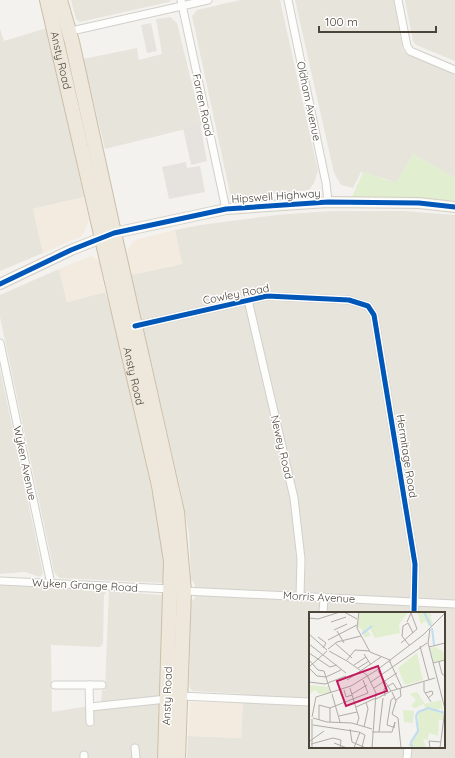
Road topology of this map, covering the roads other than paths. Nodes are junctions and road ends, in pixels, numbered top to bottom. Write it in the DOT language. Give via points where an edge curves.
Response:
graph roads {
  1 [pos="47,0"];
  2 [pos="60,0"];
  3 [pos="208,0"];
  4 [pos="288,0"];
  5 [pos="398,0"];
  6 [pos="182,3"];
  7 [pos="73,30"];
  8 [pos="56,34"];
  9 [pos="455,70"];
  10 [pos="328,202"];
  11 [pos="455,207"];
  12 [pos="226,209"];
  13 [pos="107,236"];
  14 [pos="0,284"];
  15 [pos="248,300"];
  16 [pos="366,305"];
  17 [pos="135,326"];
  18 [pos="0,343"];
  19 [pos="0,581"];
  20 [pos="51,584"];
  21 [pos="177,590"];
  22 [pos="300,596"];
  23 [pos="324,596"];
  24 [pos="414,602"];
  25 [pos="455,604"];
  26 [pos="323,612"];
  27 [pos="414,612"];
  28 [pos="55,685"];
  29 [pos="89,685"];
  30 [pos="102,685"];
  31 [pos="174,698"];
  32 [pos="309,702"];
  33 [pos="90,707"];
  34 [pos="90,722"];
  35 [pos="136,748"];
  36 [pos="408,748"];
  37 [pos="136,758"];
  38 [pos="165,758"];
  39 [pos="178,758"];
  40 [pos="407,758"];
  1 -- 8 [label="highway, Ansty Road"];
  2 -- 7 [label="highway, Ansty Road"];
  3 -- 6 [label="street"];
  4 -- 10 [label="street, Oldham Avenue"];
  5 -- 9 [label="street" via="410,51"];
  6 -- 7 [label="street"];
  6 -- 12 [label="street, Farren Road"];
  7 -- 8 [label="highway"];
  7 -- 13 [label="highway, Ansty Road"];
  8 -- 13 [label="highway, Ansty Road"];
  10 -- 11 [label="street, Hipswell Highway" via="418,203"];
  10 -- 12 [label="street, Hipswell Highway"];
  12 -- 13 [label="street, Hipswell Highway"];
  13 -- 14 [label="street, Hipswell Highway"];
  13 -- 17 [label="highway, Ansty Road"];
  13 -- 21 [label="highway, Ansty Road" via="160,490"];
  15 -- 16 [label="street, Cowley Road" via="276,296 349,300"];
  15 -- 17 [label="street, Cowley Road"];
  15 -- 22 [label="street, Newey Road" via="294,498 301,559"];
  16 -- 24 [label="street, Hermitage Road" via="374,315 415,564"];
  17 -- 21 [label="highway, Ansty Road" via="177,512"];
  18 -- 20 [label="street, Wyken Avenue"];
  19 -- 20 [label="street, Wyken Grange Road"];
  20 -- 21 [label="street, Wyken Grange Road"];
  21 -- 22 [label="street, Morris Avenue"];
  21 -- 31 [label="highway, Ansty Road"];
  22 -- 23 [label="street, Morris Avenue"];
  23 -- 24 [label="street, Morris Avenue"];
  23 -- 26 [label="street"];
  24 -- 25 [label="street, Morris Avenue"];
  24 -- 27 [label="street, Hermitage Road"];
  28 -- 29 [label="street"];
  29 -- 30 [label="street"];
  29 -- 33 [label="street"];
  31 -- 32 [label="street"];
  31 -- 33 [label="street"];
  31 -- 38 [label="highway, Ansty Road"];
  31 -- 39 [label="highway, Ansty Road"];
  33 -- 34 [label="street"];
  35 -- 37 [label="street"];
  36 -- 40 [label="street"];
}
